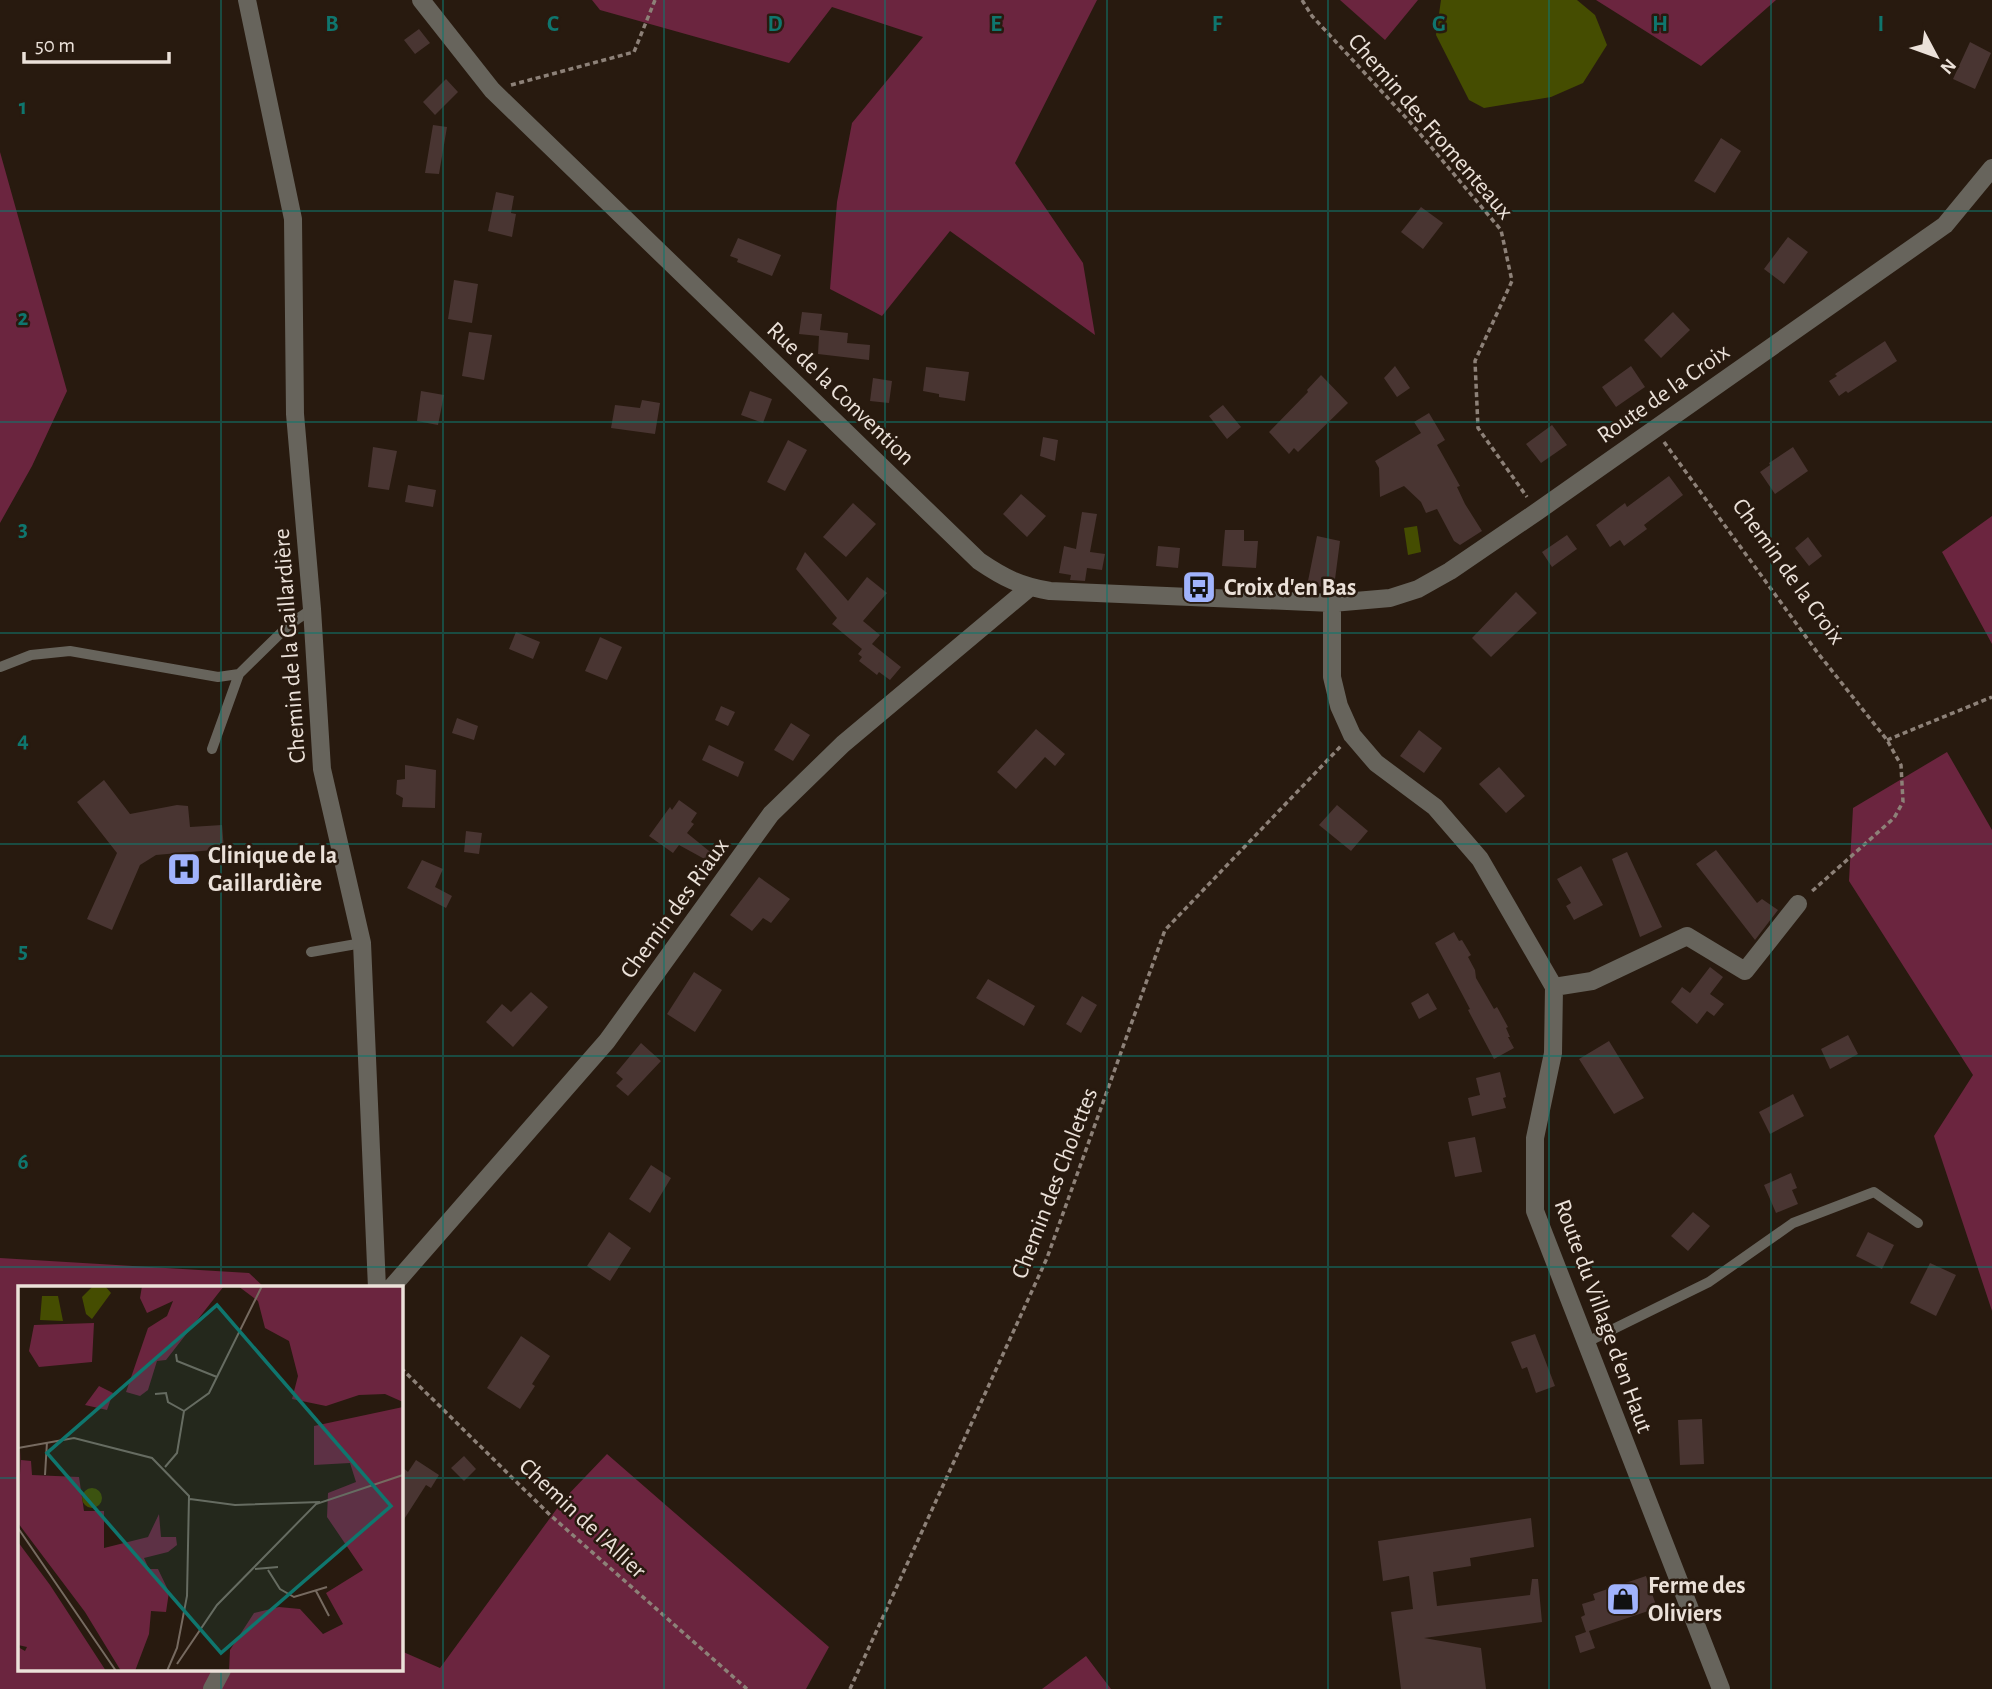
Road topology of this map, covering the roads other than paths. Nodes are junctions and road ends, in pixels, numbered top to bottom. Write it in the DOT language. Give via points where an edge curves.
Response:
graph roads {
  1 [pos="247,0"];
  2 [pos="421,0"];
  3 [pos="1992,168"];
  4 [pos="1029,588"];
  5 [pos="1332,603"];
  6 [pos="312,609"];
  7 [pos="0,667"];
  8 [pos="239,674"];
  9 [pos="212,749"];
  10 [pos="1798,904"];
  11 [pos="362,943"];
  12 [pos="311,952"];
  13 [pos="1554,986"];
  14 [pos="1918,1223"];
  15 [pos="377,1286"];
  16 [pos="393,1286"];
  17 [pos="1585,1343"];
  18 [pos="221,1672"];
  19 [pos="212,1689"];
  20 [pos="1721,1689"];
  1 -- 6 [label="street, Chemin de la Gaillardière" via="293,219 295,414"];
  2 -- 4 [label="street, Rue de la Convention" via="492,90 979,561"];
  3 -- 5 [label="street, Route de la Croix" via="1945,225 1450,571 1390,598"];
  4 -- 5 [label="street, Rue de la Convention"];
  4 -- 16 [label="street, Chemin des Riaux" via="843,744 771,814 607,1041"];
  5 -- 13 [label="street" via="1332,677 1352,734 1376,763 1435,807 1480,859"];
  6 -- 8 [label="lane"];
  6 -- 11 [label="street, Chemin de la Gaillardière" via="322,769"];
  7 -- 8 [label="lane" via="31,655 70,651 218,677"];
  8 -- 9 [label="lane"];
  10 -- 13 [label="street" via="1745,971 1687,936 1592,981"];
  11 -- 12 [label="lane"];
  11 -- 15 [label="street, Chemin de la Gaillardière"];
  13 -- 17 [label="street, Route du Village d'en Haut" via="1553,1053 1535,1138 1535,1212"];
  14 -- 17 [label="lane" via="1874,1192 1793,1223 1709,1282"];
  17 -- 20 [label="street, Route du Village d'en Haut"];
  18 -- 19 [label="street"];
}
